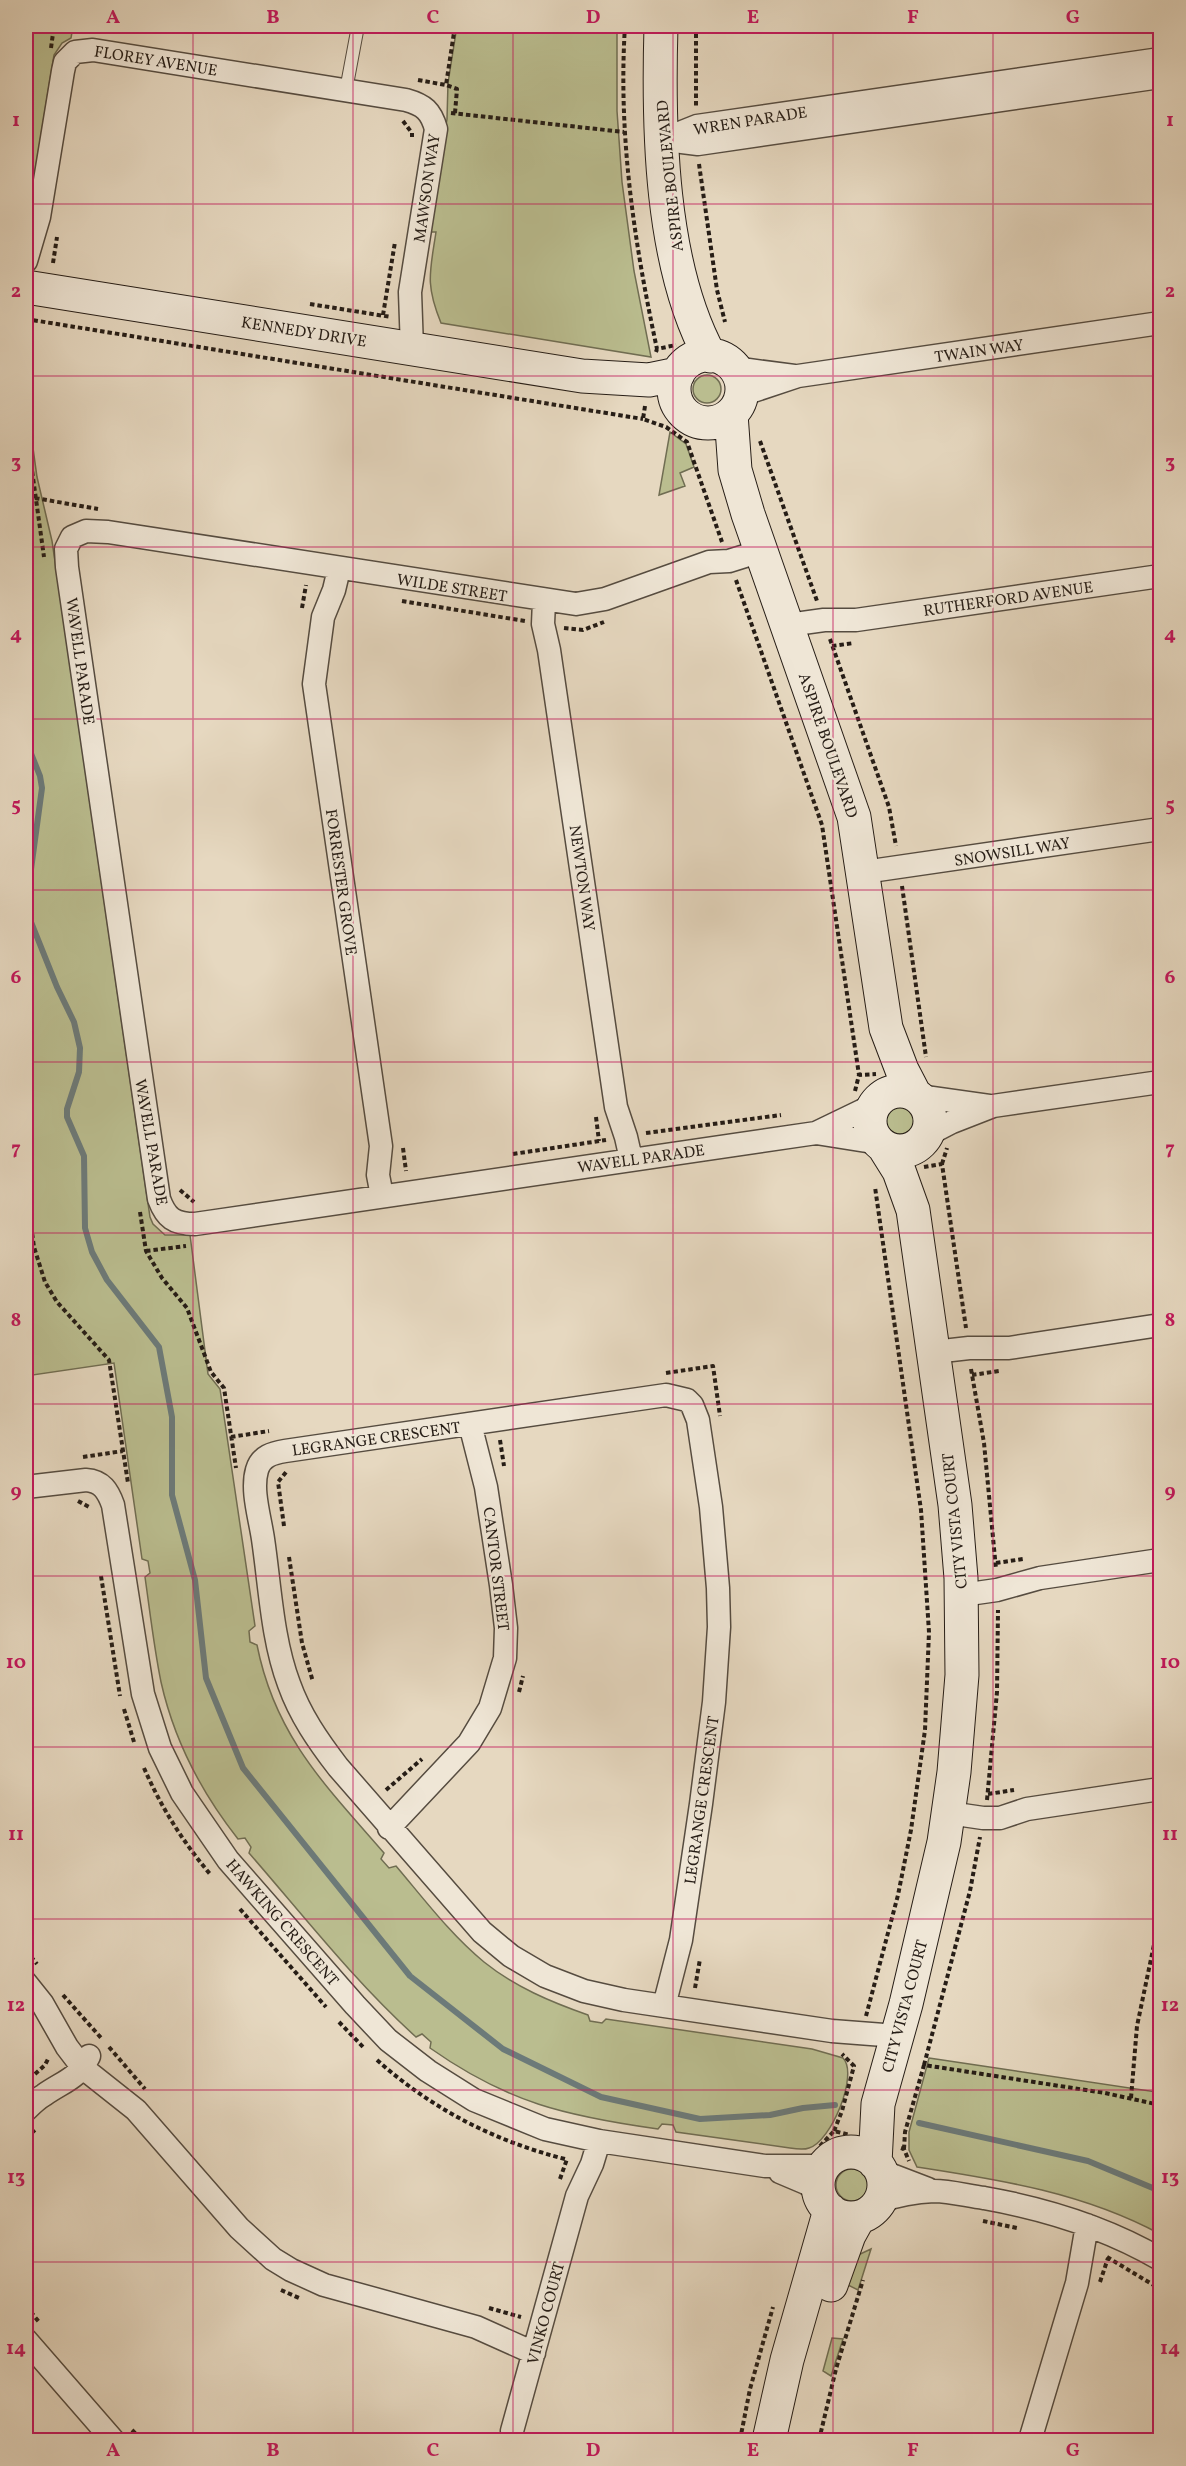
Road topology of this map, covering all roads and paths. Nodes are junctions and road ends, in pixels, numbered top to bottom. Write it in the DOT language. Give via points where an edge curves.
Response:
graph roads {
  1 [pos="29,26"];
  2 [pos="358,26"];
  3 [pos="455,26"];
  4 [pos="625,26"];
  5 [pos="661,26"];
  6 [pos="696,26"];
  7 [pos="26,36"];
  8 [pos="1161,59"];
  9 [pos="1161,77"];
  10 [pos="446,85"];
  11 [pos="346,90"];
  12 [pos="406,100"];
  13 [pos="444,115"];
  14 [pos="624,132"];
  15 [pos="697,135"];
  16 [pos="662,140"];
  17 [pos="410,144"];
  18 [pos="396,235"];
  19 [pos="29,279"];
  20 [pos="26,319"];
  21 [pos="1161,323"];
  22 [pos="395,336"];
  23 [pos="688,375"];
  24 [pos="688,415"];
  25 [pos="735,470"];
  26 [pos="35,498"];
  27 [pos="103,510"];
  28 [pos="759,544"];
  29 [pos="190,545"];
  30 [pos="718,550"];
  31 [pos="332,568"];
  32 [pos="1161,576"];
  33 [pos="553,602"];
  34 [pos="791,634"];
  35 [pos="1161,829"];
  36 [pos="864,872"];
  37 [pos="886,1028"];
  38 [pos="1161,1082"];
  39 [pos="870,1094"];
  40 [pos="917,1095"];
  41 [pos="993,1106"];
  42 [pos="816,1133"];
  43 [pos="882,1145"];
  44 [pos="936,1145"];
  45 [pos="624,1160"];
  46 [pos="26,1189"];
  47 [pos="389,1195"];
  48 [pos="913,1210"];
  49 [pos="146,1251"];
  50 [pos="1161,1325"];
  51 [pos="935,1359"];
  52 [pos="480,1429"];
  53 [pos="231,1437"];
  54 [pos="512,1438"];
  55 [pos="285,1451"];
  56 [pos="236,1472"];
  57 [pos="26,1487"];
  58 [pos="129,1493"];
  59 [pos="284,1528"];
  60 [pos="288,1550"];
  61 [pos="1161,1560"];
  62 [pos="962,1586"];
  63 [pos="317,1693"];
  64 [pos="433,1764"];
  65 [pos="379,1781"];
  66 [pos="1161,1789"];
  67 [pos="950,1806"];
  68 [pos="388,1809"];
  69 [pos="1161,1916"];
  70 [pos="26,1951"];
  71 [pos="34,1977"];
  72 [pos="707,1990"];
  73 [pos="50,1995"];
  74 [pos="674,2000"];
  75 [pos="855,2012"];
  76 [pos="866,2014"];
  77 [pos="895,2044"];
  78 [pos="50,2051"];
  79 [pos="841,2053"];
  80 [pos="83,2061"];
  81 [pos="146,2089"];
  82 [pos="33,2094"];
  83 [pos="1131,2098"];
  84 [pos="1161,2104"];
  85 [pos="590,2140"];
  86 [pos="579,2163"];
  87 [pos="858,2168"];
  88 [pos="559,2182"];
  89 [pos="577,2196"];
  90 [pos="979,2220"];
  91 [pos="1095,2228"];
  92 [pos="1021,2229"];
  93 [pos="1094,2252"];
  94 [pos="1161,2259"];
  95 [pos="865,2274"];
  96 [pos="1077,2283"];
  97 [pos="1161,2289"];
  98 [pos="524,2306"];
  99 [pos="481,2318"];
  100 [pos="527,2334"];
  101 [pos="26,2340"];
  102 [pos="513,2436"];
  103 [pos="113,2440"];
  104 [pos="769,2440"];
  105 [pos="790,2440"];
  106 [pos="819,2440"];
  107 [pos="1030,2440"];
  1 -- 7 [label="path"];
  2 -- 11 [label="lane"];
  3 -- 10 [label="path"];
  4 -- 14 [label="path"];
  5 -- 16 [label="street, ASPIRE BOULEVARD"];
  6 -- 15 [label="path"];
  8 -- 15 [label="street, WREN PARADE"];
  9 -- 15 [label="street, WREN PARADE"];
  10 -- 12 [label="path"];
  10 -- 13 [label="path" via="457,89"];
  11 -- 12 [label="street, FLOREY AVENUE"];
  11 -- 19 [label="street, FLOREY AVENUE" via="93,50 75,52 63,71"];
  12 -- 13 [label="street, MAWSON WAY"];
  12 -- 17 [label="path"];
  13 -- 14 [label="path"];
  13 -- 22 [label="street, MAWSON WAY" via="436,136 410,292"];
  14 -- 23 [label="path" via="641,276"];
  15 -- 16 [label="street, WREN PARADE"];
  15 -- 23 [label="path" via="717,290 727,334"];
  16 -- 23 [label="street, ASPIRE BOULEVARD" via="670,219 683,290"];
  18 -- 22 [label="path"];
  19 -- 22 [label="street, KENNEDY DRIVE"];
  20 -- 23 [label="path"];
  21 -- 23 [label="street, TWAIN WAY" via="798,376"];
  22 -- 23 [label="street, KENNEDY DRIVE" via="582,376"];
  23 -- 24 [label="street, KENNEDY DRIVE"];
  23 -- 24 [label="street" via="714,423"];
  23 -- 25 [label="street, ASPIRE BOULEVARD"];
  23 -- 30 [label="path" via="666,427 687,442"];
  24 -- 25 [label="street, ASPIRE BOULEVARD"];
  25 -- 28 [label="street, ASPIRE BOULEVARD"];
  26 -- 27 [label="path"];
  28 -- 30 [label="street, WILDE STREET"];
  28 -- 34 [label="street, ASPIRE BOULEVARD"];
  29 -- 31 [label="street, WILDE STREET"];
  29 -- 47 [label="street, WAVELL PARADE" via="94,531 72,537 66,549 159,1199 166,1216 187,1224"];
  30 -- 33 [label="street, WILDE STREET" via="593,603"];
  30 -- 39 [label="path" via="822,825"];
  31 -- 33 [label="street, WILDE STREET"];
  31 -- 47 [label="street, FORRESTER GROVE" via="321,588 323,617 315,694 381,1146 378,1175"];
  32 -- 34 [label="street, RUTHERFORD AVENUE" via="856,620 824,620"];
  33 -- 45 [label="street, NEWTON WAY" via="543,624 616,1107 614,1138"];
  34 -- 36 [label="street, ASPIRE BOULEVARD" via="855,818"];
  35 -- 36 [label="street, SNOWSILL WAY"];
  36 -- 37 [label="street, ASPIRE BOULEVARD"];
  37 -- 39 [label="street, ASPIRE BOULEVARD"];
  37 -- 40 [label="street, ASPIRE BOULEVARD" via="902,1070"];
  38 -- 41 [label="street"];
  39 -- 40 [label="street" via="895,1091"];
  39 -- 42 [label="street, WAVELL PARADE"];
  39 -- 43 [label="street" via="869,1125"];
  40 -- 41 [label="street"];
  40 -- 44 [label="street" via="924,1102"];
  41 -- 44 [label="street" via="952,1122"];
  42 -- 43 [label="street, WAVELL PARADE"];
  42 -- 45 [label="street, WAVELL PARADE"];
  43 -- 44 [label="street" via="901,1151"];
  43 -- 48 [label="street" via="899,1171"];
  44 -- 48 [label="street"];
  45 -- 47 [label="street, WAVELL PARADE"];
  46 -- 58 [label="path" via="35,1254 45,1282 57,1302 109,1360"];
  48 -- 51 [label="street, CITY VISTA COURT"];
  49 -- 53 [label="path" via="187,1308 210,1372 224,1388"];
  50 -- 51 [label="street" via="1009,1348 970,1359"];
  51 -- 62 [label="street, CITY VISTA COURT"];
  52 -- 54 [label="path"];
  52 -- 55 [label="street, LEGRANGE CRESCENT"];
  52 -- 64 [label="street, CANTOR STREET" via="504,1610 505,1658 481,1726 459,1755"];
  52 -- 74 [label="street, LEGRANGE CRESCENT" via="666,1395 681,1397 696,1411 711,1507 718,1639 711,1730"];
  53 -- 55 [label="path" via="282,1429"];
  53 -- 56 [label="path"];
  55 -- 59 [label="path" via="288,1471 278,1482"];
  55 -- 68 [label="street, LEGRANGE CRESCENT" via="263,1459 256,1483 289,1683 307,1723 338,1767"];
  57 -- 85 [label="street, HAWKING CRESCENT" via="86,1479 99,1483 108,1493 138,1669 151,1721 182,1793 228,1860 372,2025 405,2055 454,2089 494,2110"];
  60 -- 63 [label="path" via="302,1643"];
  61 -- 62 [label="street" via="1040,1578 997,1590"];
  62 -- 67 [label="street, CITY VISTA COURT" via="962,1675"];
  64 -- 68 [label="street, CANTOR STREET"];
  64 -- 68 [label="path"];
  65 -- 68 [label="path"];
  66 -- 67 [label="street" via="1027,1809"];
  67 -- 77 [label="street, CITY VISTA COURT" via="938,1872"];
  68 -- 74 [label="street, LEGRANGE CRESCENT" via="482,1932 511,1956 545,1976 584,1991"];
  69 -- 83 [label="path" via="1137,2026"];
  70 -- 71 [label="path"];
  71 -- 73 [label="street"];
  72 -- 74 [label="path"];
  73 -- 80 [label="street" via="69,2024"];
  73 -- 81 [label="path"];
  74 -- 77 [label="street, LEGRANGE CRESCENT"];
  75 -- 76 [label="path"];
  77 -- 87 [label="street, CITY VISTA COURT"];
  78 -- 82 [label="path"];
  79 -- 87 [label="path" via="854,2066 842,2111"];
  80 -- 82 [label="street" via="73,2078"];
  80 -- 99 [label="street" via="116,2077 136,2110 251,2240 291,2270 324,2285"];
  83 -- 84 [label="path"];
  83 -- 87 [label="path" via="924,2066 905,2132"];
  85 -- 86 [label="street, VINKO COURT"];
  85 -- 87 [label="street, HAWKING CRESCENT" via="765,2166 806,2182"];
  85 -- 89 [label="street, VINKO COURT" via="592,2164"];
  86 -- 88 [label="path" via="566,2159"];
  86 -- 89 [label="street, VINKO COURT"];
  87 -- 91 [label="street, HAWKING CRESCENT" via="935,2191 1028,2207"];
  87 -- 104 [label="street, CITY VISTA COURT" via="787,2360"];
  87 -- 105 [label="street, CITY VISTA COURT" via="842,2254 804,2373"];
  89 -- 100 [label="street, VINKO COURT"];
  90 -- 92 [label="path"];
  91 -- 93 [label="street"];
  91 -- 94 [label="street, HAWKING CRESCENT"];
  91 -- 96 [label="street"];
  93 -- 96 [label="street"];
  93 -- 97 [label="path"];
  95 -- 106 [label="path"];
  96 -- 107 [label="street"];
  98 -- 100 [label="path"];
  99 -- 100 [label="street"];
  99 -- 100 [label="path"];
  100 -- 102 [label="street, VINKO COURT"];
  101 -- 103 [label="street"];
}
